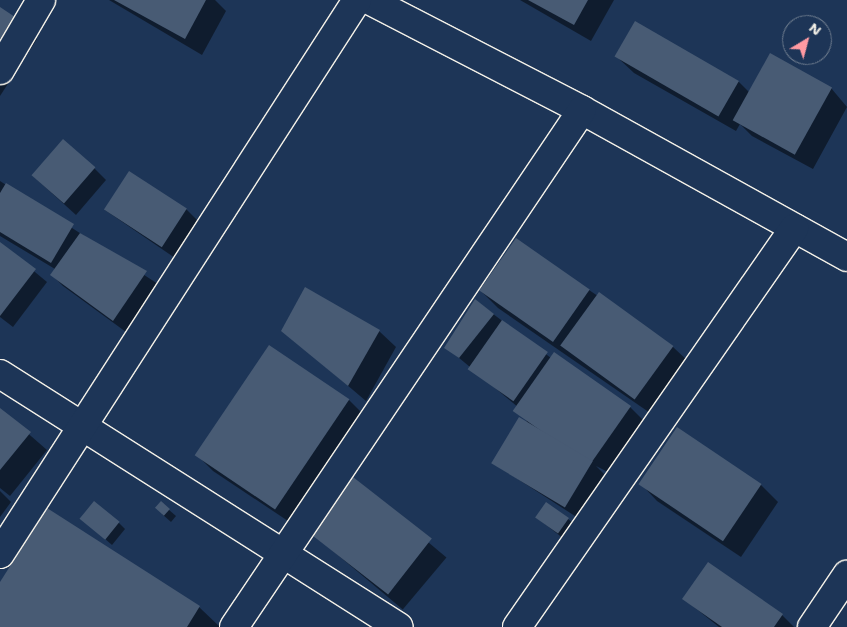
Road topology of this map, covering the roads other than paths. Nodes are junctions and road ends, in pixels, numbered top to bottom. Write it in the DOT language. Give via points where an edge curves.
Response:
graph roads {
  1 [pos="41,0"];
  2 [pos="357,0"];
  3 [pos="370,0"];
  4 [pos="0,70"];
  5 [pos="582,110"];
  6 [pos="794,228"];
  7 [pos="847,257"];
  8 [pos="0,374"];
  9 [pos="82,426"];
  10 [pos="0,554"];
  11 [pos="284,554"];
  12 [pos="847,575"];
  13 [pos="234,627"];
  14 [pos="399,627"];
  15 [pos="517,627"];
  16 [pos="812,627"];
  1 -- 4 [label="street"];
  2 -- 9 [label="street"];
  3 -- 5 [label="street"];
  5 -- 6 [label="street"];
  5 -- 11 [label="street"];
  6 -- 7 [label="street"];
  6 -- 15 [label="street"];
  8 -- 9 [label="street"];
  9 -- 10 [label="street"];
  9 -- 11 [label="street"];
  11 -- 13 [label="street"];
  11 -- 14 [label="street"];
  12 -- 16 [label="street"];
}
